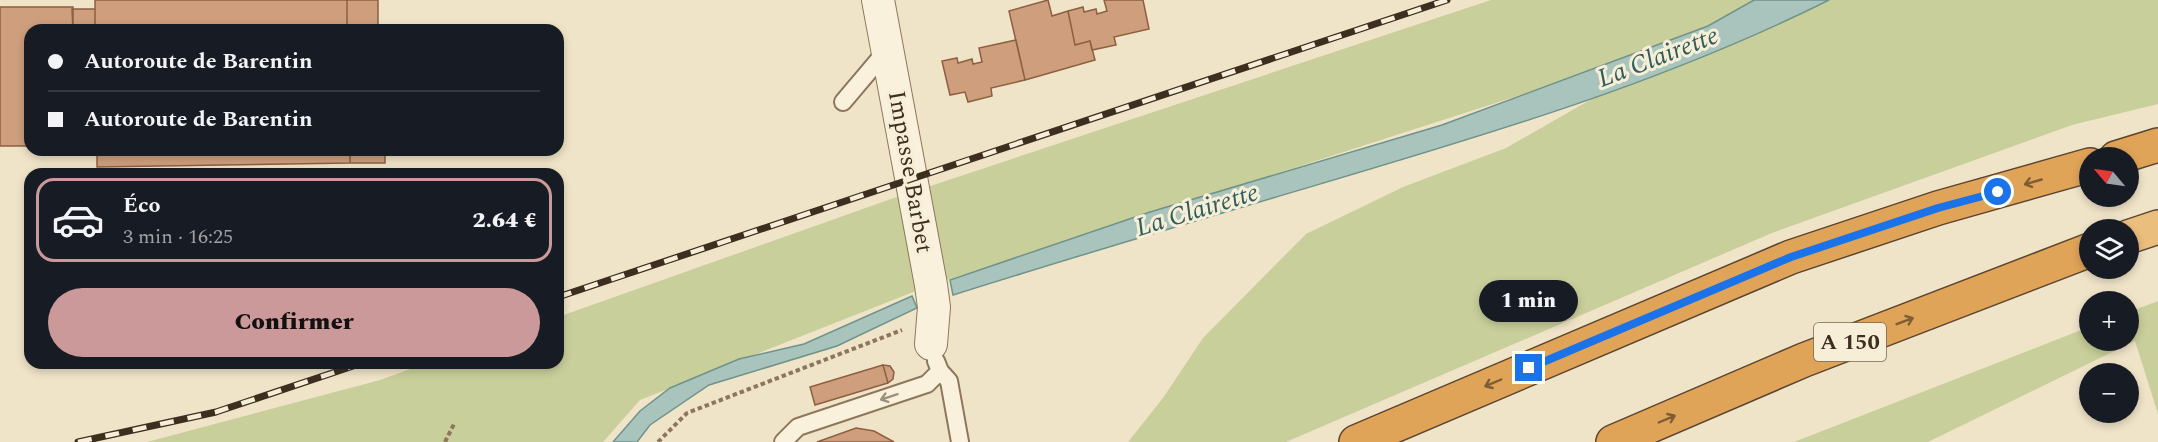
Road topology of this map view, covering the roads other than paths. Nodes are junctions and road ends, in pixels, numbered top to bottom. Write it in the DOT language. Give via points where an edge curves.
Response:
graph roads {
  1 [pos="878,0"];
  2 [pos="888,49"];
  3 [pos="843,102"];
  4 [pos="2158,145"];
  5 [pos="2139,151"];
  6 [pos="2079,168"];
  7 [pos="2158,227"];
  8 [pos="2139,233"];
  9 [pos="2079,254"];
  10 [pos="934,325"];
  11 [pos="783,442"];
  12 [pos="960,442"];
  13 [pos="1356,442"];
  14 [pos="1613,442"];
  1 -- 2 [label="street, Impasse Barbet"];
  2 -- 3 [label="lane"];
  2 -- 10 [label="street, Impasse Barbet"];
  4 -- 5 [label="highway"];
  6 -- 13 [label="highway, one-way" via="1938,208 1791,257"];
  7 -- 8 [label="highway"];
  14 -- 9 [label="highway, A 150, one-way" via="1804,360"];
  10 -- 11 [label="lane, one-way" via="927,384 798,427"];
  10 -- 12 [label="lane"];
}
